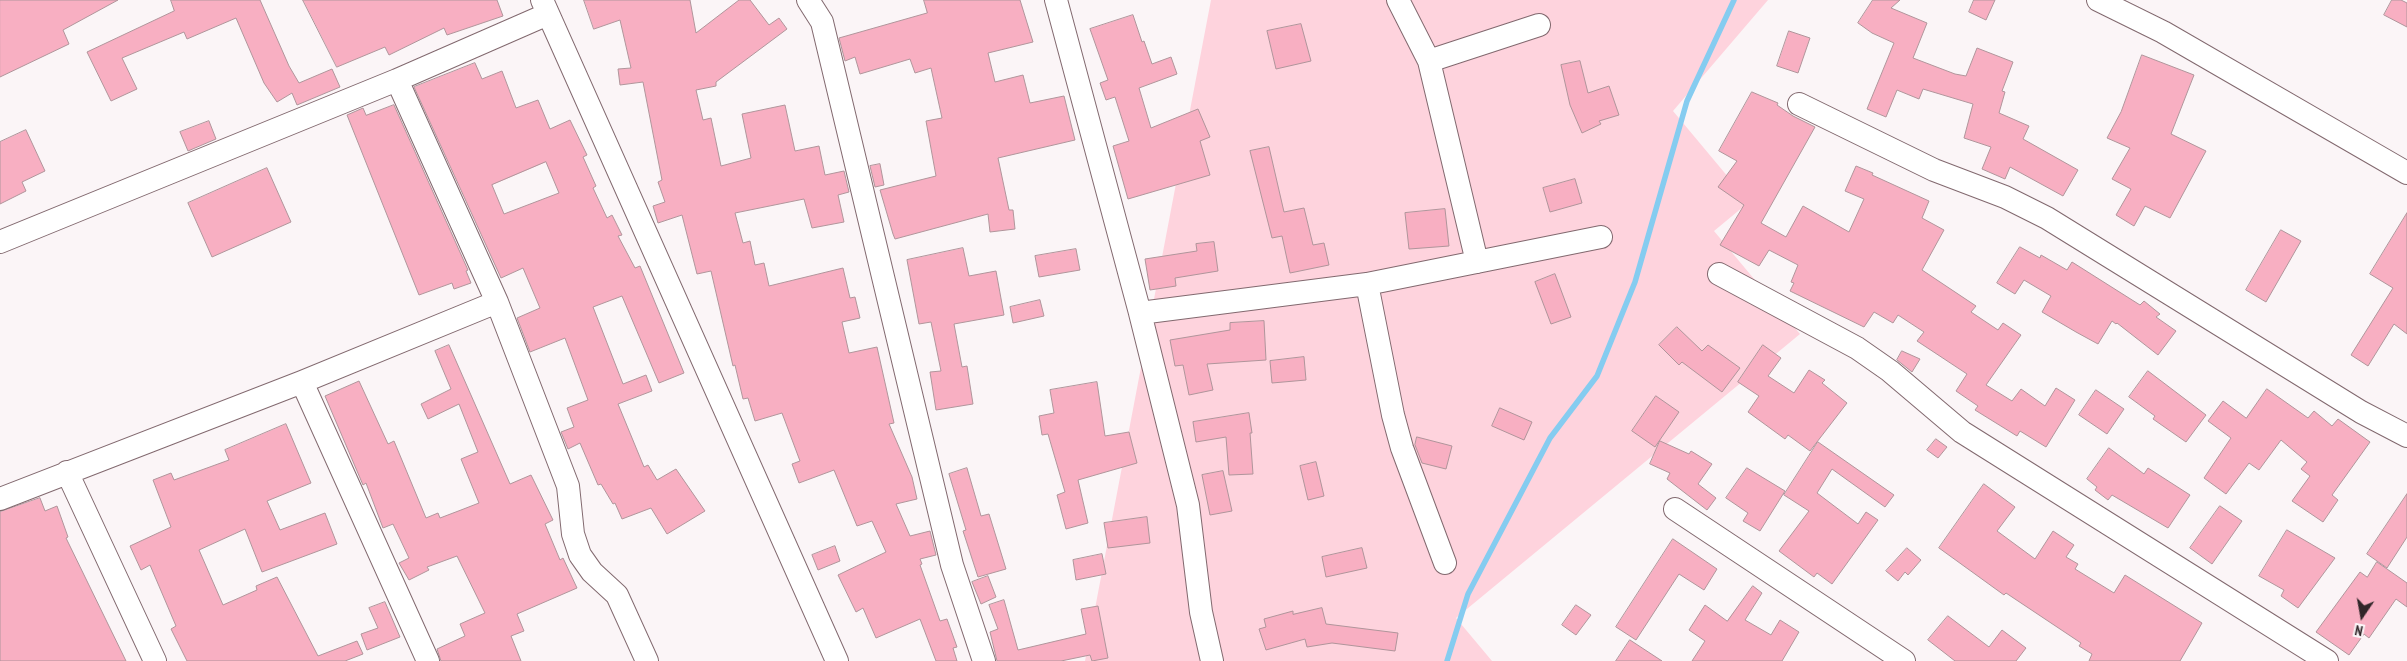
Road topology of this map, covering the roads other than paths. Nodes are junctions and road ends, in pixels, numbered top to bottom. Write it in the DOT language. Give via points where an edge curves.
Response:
graph roads {
  1 [pos="808,0"];
  2 [pos="1056,0"];
  3 [pos="1398,0"];
  4 [pos="2098,0"];
  5 [pos="545,7"];
  6 [pos="1539,25"];
  7 [pos="1428,61"];
  8 [pos="397,80"];
  9 [pos="1799,104"];
  10 [pos="2407,173"];
  11 [pos="1601,236"];
  12 [pos="0,242"];
  13 [pos="1476,262"];
  14 [pos="1719,274"];
  15 [pos="1367,284"];
  16 [pos="497,302"];
  17 [pos="1140,313"];
  18 [pos="302,382"];
  19 [pos="2407,436"];
  20 [pos="66,472"];
  21 [pos="0,498"];
  22 [pos="1675,509"];
  23 [pos="1444,563"];
  24 [pos="155,661"];
  25 [pos="428,661"];
  26 [pos="647,661"];
  27 [pos="837,661"];
  28 [pos="984,661"];
  29 [pos="1212,661"];
  30 [pos="1904,661"];
  31 [pos="2327,661"];
  1 -- 28 [label="street" via="822,22 952,565"];
  2 -- 17 [label="street"];
  3 -- 7 [label="street"];
  4 -- 10 [label="street" via="2163,32"];
  5 -- 8 [label="street"];
  5 -- 27 [label="street"];
  6 -- 7 [label="street"];
  7 -- 13 [label="street"];
  8 -- 12 [label="street"];
  8 -- 16 [label="street"];
  9 -- 19 [label="street" via="1934,170 2005,197 2047,218 2361,412"];
  11 -- 13 [label="street"];
  13 -- 15 [label="street"];
  14 -- 31 [label="street" via="1857,348 1890,371 1962,432"];
  15 -- 17 [label="street"];
  15 -- 23 [label="street" via="1402,448"];
  16 -- 18 [label="street"];
  16 -- 26 [label="street" via="568,486 573,534 580,555 592,572 617,595"];
  17 -- 29 [label="street" via="1188,506 1201,612"];
  18 -- 20 [label="street"];
  18 -- 25 [label="street"];
  20 -- 21 [label="street"];
  20 -- 24 [label="street"];
  22 -- 30 [label="street"];
}
